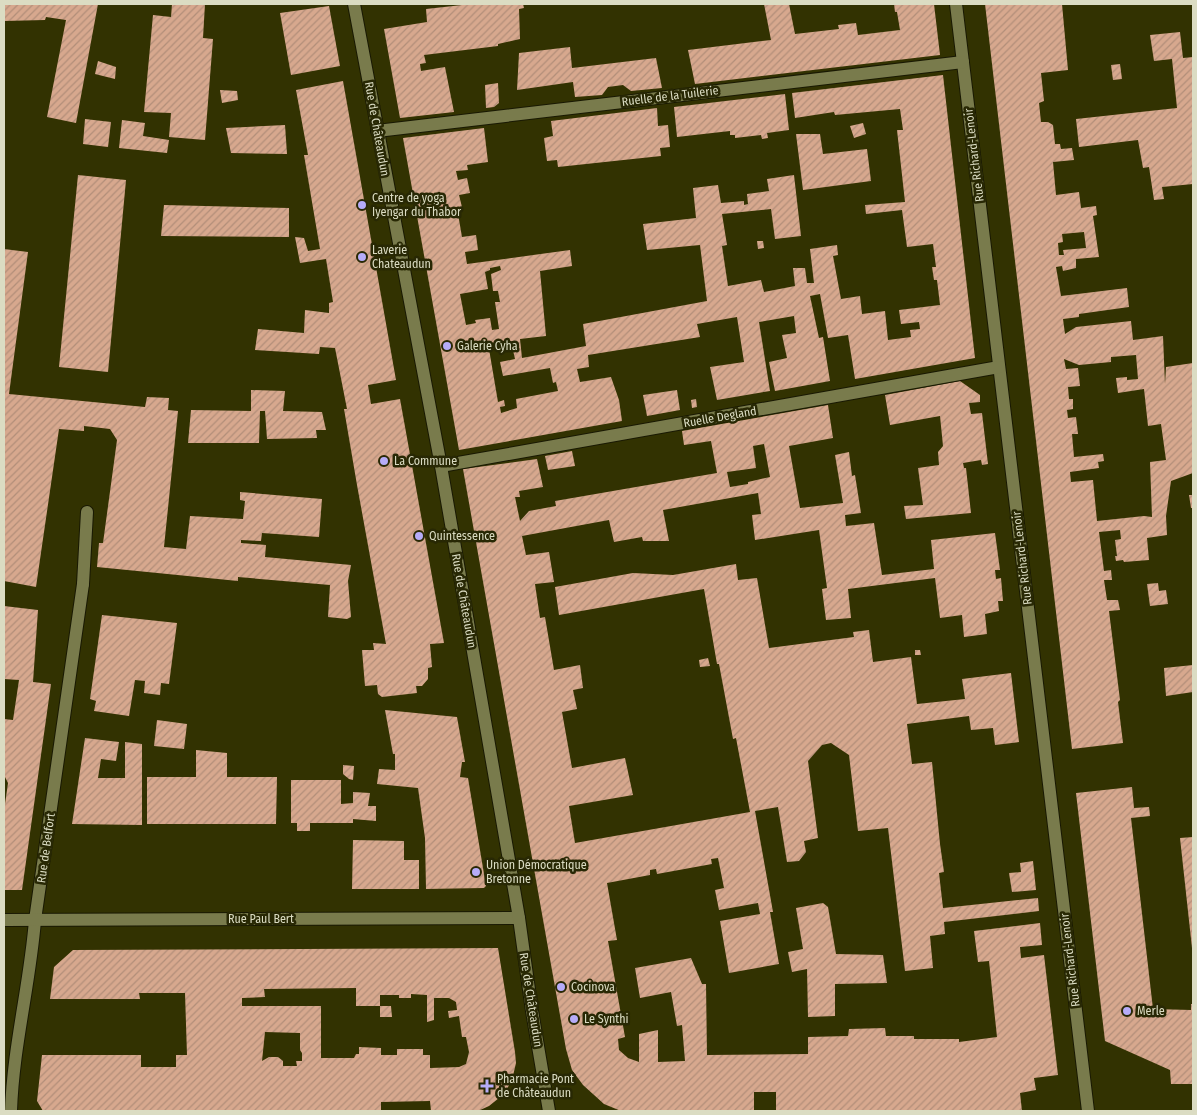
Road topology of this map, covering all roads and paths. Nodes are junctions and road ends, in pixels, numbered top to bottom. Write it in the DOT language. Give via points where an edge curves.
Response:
graph roads {
  1 [pos="354,4"];
  2 [pos="956,4"];
  3 [pos="963,62"];
  4 [pos="377,131"];
  5 [pos="999,367"];
  6 [pos="441,466"];
  7 [pos="87,512"];
  8 [pos="519,918"];
  9 [pos="4,920"];
  10 [pos="35,920"];
  11 [pos="11,1111"];
  12 [pos="549,1111"];
  13 [pos="1088,1111"];
  1 -- 4 [label="street, Rue de Châteaudun"];
  2 -- 3 [label="street, Rue Richard-Lenoir"];
  3 -- 4 [label="street, Ruelle de la Tuilerie"];
  3 -- 5 [label="street, Rue Richard-Lenoir"];
  4 -- 6 [label="street, Rue de Châteaudun"];
  5 -- 6 [label="street, Ruelle Degland"];
  5 -- 13 [label="street, Rue Richard-Lenoir"];
  6 -- 8 [label="street, Rue de Châteaudun"];
  7 -- 10 [label="street, Rue de Belfort" via="83,584"];
  8 -- 10 [label="street, Rue Paul Bert"];
  8 -- 12 [label="street, Rue de Châteaudun"];
  9 -- 10 [label="street, Rue Paul Bert"];
  10 -- 11 [label="street, Rue de Belfort"];
}
